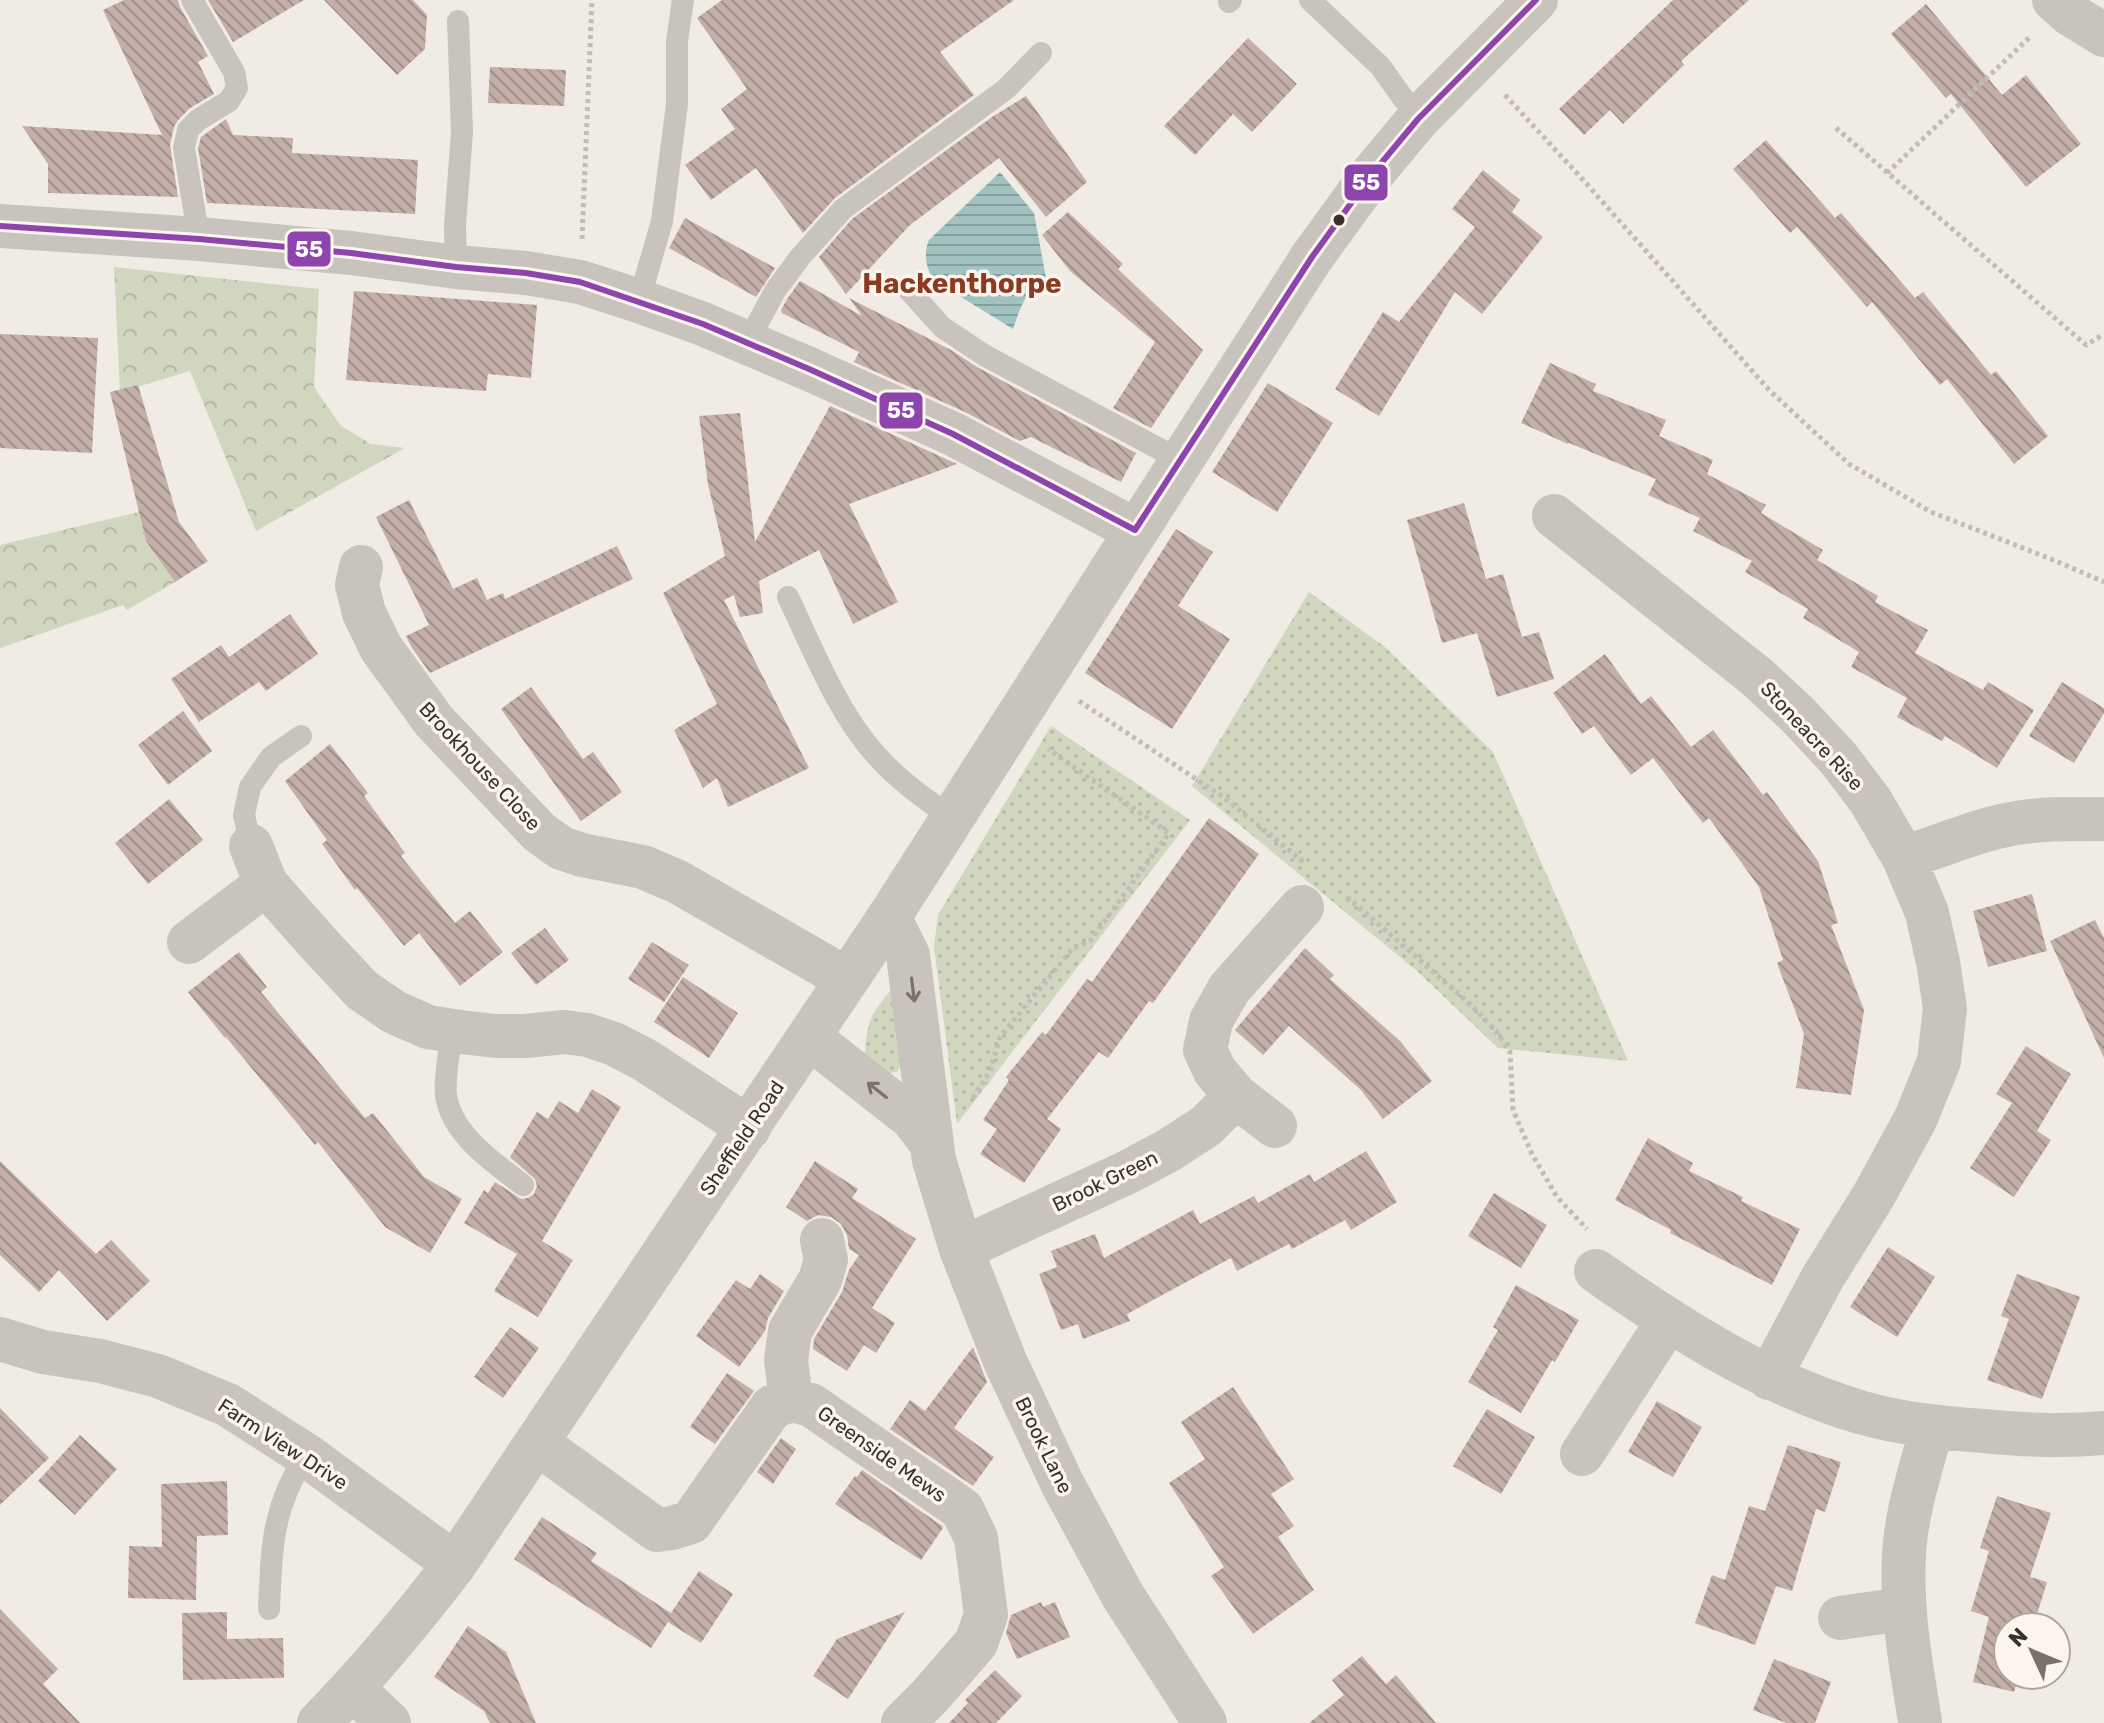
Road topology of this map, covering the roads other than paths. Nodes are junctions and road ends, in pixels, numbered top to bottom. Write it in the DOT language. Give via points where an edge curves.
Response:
graph roads {
  1 [pos="192,0"];
  2 [pos="683,0"];
  3 [pos="1310,0"];
  4 [pos="1536,0"];
  5 [pos="2058,4"];
  6 [pos="458,21"];
  7 [pos="2104,35"];
  8 [pos="1041,53"];
  9 [pos="1418,119"];
  10 [pos="0,226"];
  11 [pos="199,239"];
  12 [pos="456,267"];
  13 [pos="906,287"];
  14 [pos="639,301"];
  15 [pos="747,343"];
  16 [pos="1180,460"];
  17 [pos="1554,516"];
  18 [pos="1135,530"];
  19 [pos="361,567"];
  20 [pos="788,597"];
  21 [pos="301,736"];
  22 [pos="952,817"];
  23 [pos="2104,819"];
  24 [pos="1904,858"];
  25 [pos="258,865"];
  26 [pos="1308,888"];
  27 [pos="889,917"];
  28 [pos="189,942"];
  29 [pos="847,979"];
  30 [pos="452,1031"];
  31 [pos="810,1038"];
  32 [pos="1236,1096"];
  33 [pos="1275,1126"];
  34 [pos="749,1128"];
  35 [pos="933,1152"];
  36 [pos="523,1185"];
  37 [pos="822,1240"];
  38 [pos="961,1249"];
  39 [pos="1596,1271"];
  40 [pos="1668,1321"];
  41 [pos="0,1339"];
  42 [pos="1769,1378"];
  43 [pos="791,1400"];
  44 [pos="1932,1427"];
  45 [pos="2104,1433"];
  46 [pos="537,1443"];
  47 [pos="1582,1454"];
  48 [pos="306,1455"];
  49 [pos="455,1564"];
  50 [pos="269,1609"];
  51 [pos="1903,1609"];
  52 [pos="1840,1618"];
  53 [pos="353,1689"];
  54 [pos="1920,1722"];
  55 [pos="319,1723"];
  56 [pos="389,1723"];
  57 [pos="903,1723"];
  58 [pos="1205,1723"];
  1 -- 11 [label="lane" via="234,72 237,88 229,101 188,130 184,148"];
  2 -- 14 [label="lane" via="662,221"];
  3 -- 9 [label="lane" via="1380,66"];
  4 -- 9 [label="street, Sheffield Road"];
  5 -- 7 [label="street"];
  6 -- 12 [label="lane" via="462,132"];
  8 -- 15 [label="lane" via="1006,89 843,209 775,291"];
  9 -- 16 [label="street, Sheffield Road" via="1312,257"];
  10 -- 11 [label="street"];
  11 -- 12 [label="street"];
  12 -- 14 [label="street" via="580,282"];
  13 -- 16 [label="lane" via="942,327 984,355"];
  14 -- 15 [label="street"];
  15 -- 18 [label="street" via="953,434"];
  16 -- 18 [label="street, Sheffield Road"];
  17 -- 24 [label="street, Stoneacre Rise" via="1798,715 1870,800"];
  18 -- 22 [label="street, Sheffield Road"];
  19 -- 29 [label="street, Brookhouse Close" via="357,585 381,648 434,721 539,832 561,848 643,867 678,882"];
  20 -- 22 [label="lane" via="843,708 873,752 921,797"];
  21 -- 25 [label="lane" via="271,757 250,787 244,815"];
  22 -- 27 [label="street, Sheffield Road"];
  23 -- 24 [label="street" via="2017,823"];
  24 -- 42 [label="street, Stoneacre Rise" via="1927,913 1938,962 1945,1008 1939,1061 1916,1118"];
  25 -- 28 [label="street"];
  25 -- 30 [label="street" via="362,990 394,1012"];
  26 -- 32 [label="street" via="1229,989 1211,1021 1205,1050"];
  27 -- 29 [label="street, Sheffield Road"];
  27 -- 35 [label="street, Brook Lane, one-way" via="908,955"];
  29 -- 31 [label="street, Sheffield Road"];
  30 -- 34 [label="street" via="587,1035 645,1060"];
  30 -- 36 [label="lane" via="446,1095 451,1111 467,1136"];
  31 -- 34 [label="street, Sheffield Road"];
  35 -- 31 [label="street, Brook Lane, one-way" via="912,1118"];
  32 -- 33 [label="street"];
  32 -- 38 [label="street, Brook Green" via="1206,1126 1169,1150"];
  34 -- 46 [label="street, Sheffield Road"];
  35 -- 38 [label="street, Brook Lane"];
  37 -- 43 [label="street, Greenside Mews" via="826,1260 820,1280 790,1331 786,1360"];
  38 -- 58 [label="street, Brook Lane" via="1062,1483 1123,1596"];
  39 -- 40 [label="street"];
  40 -- 42 [label="street"];
  40 -- 47 [label="street"];
  41 -- 48 [label="street, Farm View Drive" via="158,1376 228,1405"];
  42 -- 44 [label="street" via="1865,1414"];
  43 -- 46 [label="street, Greenside Mews" via="772,1407 691,1522 672,1528 657,1530"];
  43 -- 57 [label="street, Greenside Mews" via="811,1405 962,1509 976,1538 986,1615 976,1643"];
  44 -- 45 [label="street" via="2051,1436"];
  44 -- 51 [label="street" via="1908,1523"];
  46 -- 49 [label="street, Sheffield Road"];
  48 -- 49 [label="street, Farm View Drive"];
  48 -- 50 [label="lane" via="281,1502 272,1541"];
  49 -- 53 [label="street, Sheffield Road"];
  51 -- 52 [label="street"];
  51 -- 54 [label="street"];
  53 -- 55 [label="street, Sheffield Road"];
  53 -- 56 [label="street"];
}
